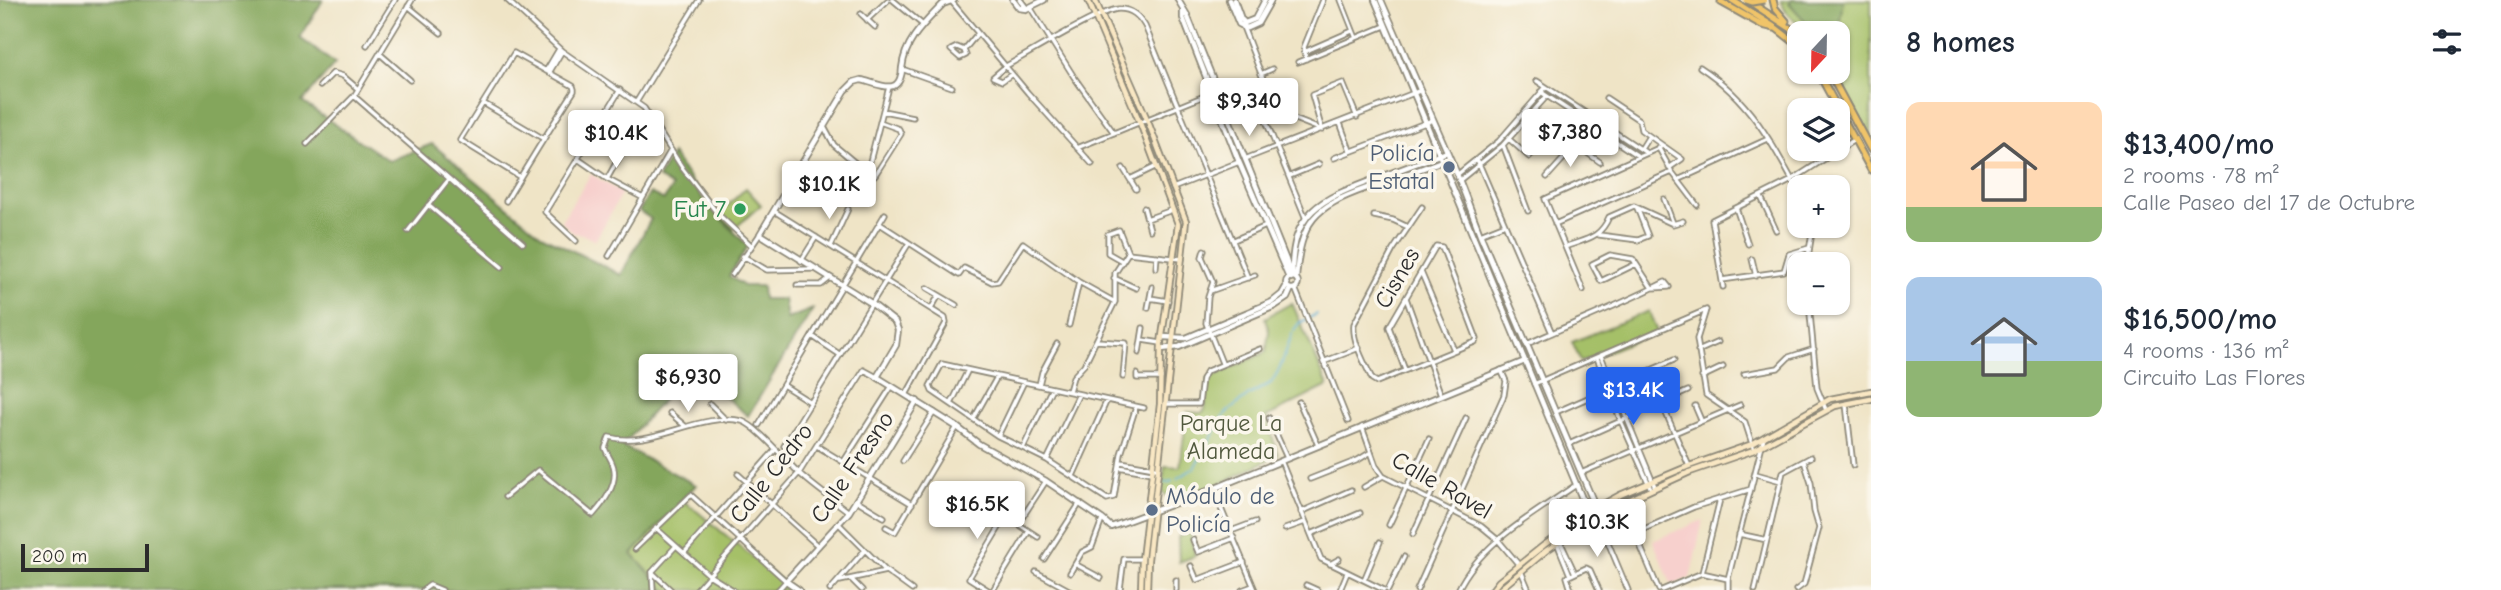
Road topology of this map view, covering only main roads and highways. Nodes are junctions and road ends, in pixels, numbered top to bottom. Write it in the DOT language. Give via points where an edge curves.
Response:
graph roads {
  1 [pos="1088,0"];
  2 [pos="1095,0"];
  3 [pos="1732,0"];
  4 [pos="1747,0"];
  5 [pos="1764,0"];
  6 [pos="1773,0"];
  7 [pos="1721,2"];
  8 [pos="1787,22"];
  9 [pos="1787,25"];
  10 [pos="1776,28"];
  11 [pos="1787,37"];
  12 [pos="1824,84"];
  13 [pos="1835,84"];
  14 [pos="1871,150"];
  15 [pos="1871,170"];
  16 [pos="1871,391"];
  17 [pos="1871,399"];
  18 [pos="1753,447"];
  19 [pos="1652,485"];
  20 [pos="1557,541"];
  21 [pos="1520,568"];
  22 [pos="1141,590"];
  23 [pos="1147,590"];
  24 [pos="1492,590"];
  25 [pos="1499,590"];
  1 -- 22 [label="main road" via="1178,224 1161,343"];
  2 -- 23 [label="main road" via="1186,221"];
  3 -- 10 [label="highway"];
  4 -- 5 [label="highway, bridge"];
  4 -- 9 [label="highway"];
  6 -- 8 [label="highway"];
  7 -- 10 [label="highway"];
  10 -- 11 [label="highway"];
  12 -- 15 [label="highway"];
  13 -- 14 [label="highway"];
  16 -- 18 [label="main road" via="1822,402"];
  17 -- 18 [label="main road" via="1826,410"];
  18 -- 19 [label="main road"];
  18 -- 19 [label="main road" via="1689,466"];
  19 -- 20 [label="main road"];
  19 -- 20 [label="main road" via="1596,508"];
  20 -- 21 [label="main road"];
  21 -- 24 [label="main road"];
  21 -- 25 [label="main road"];
}
